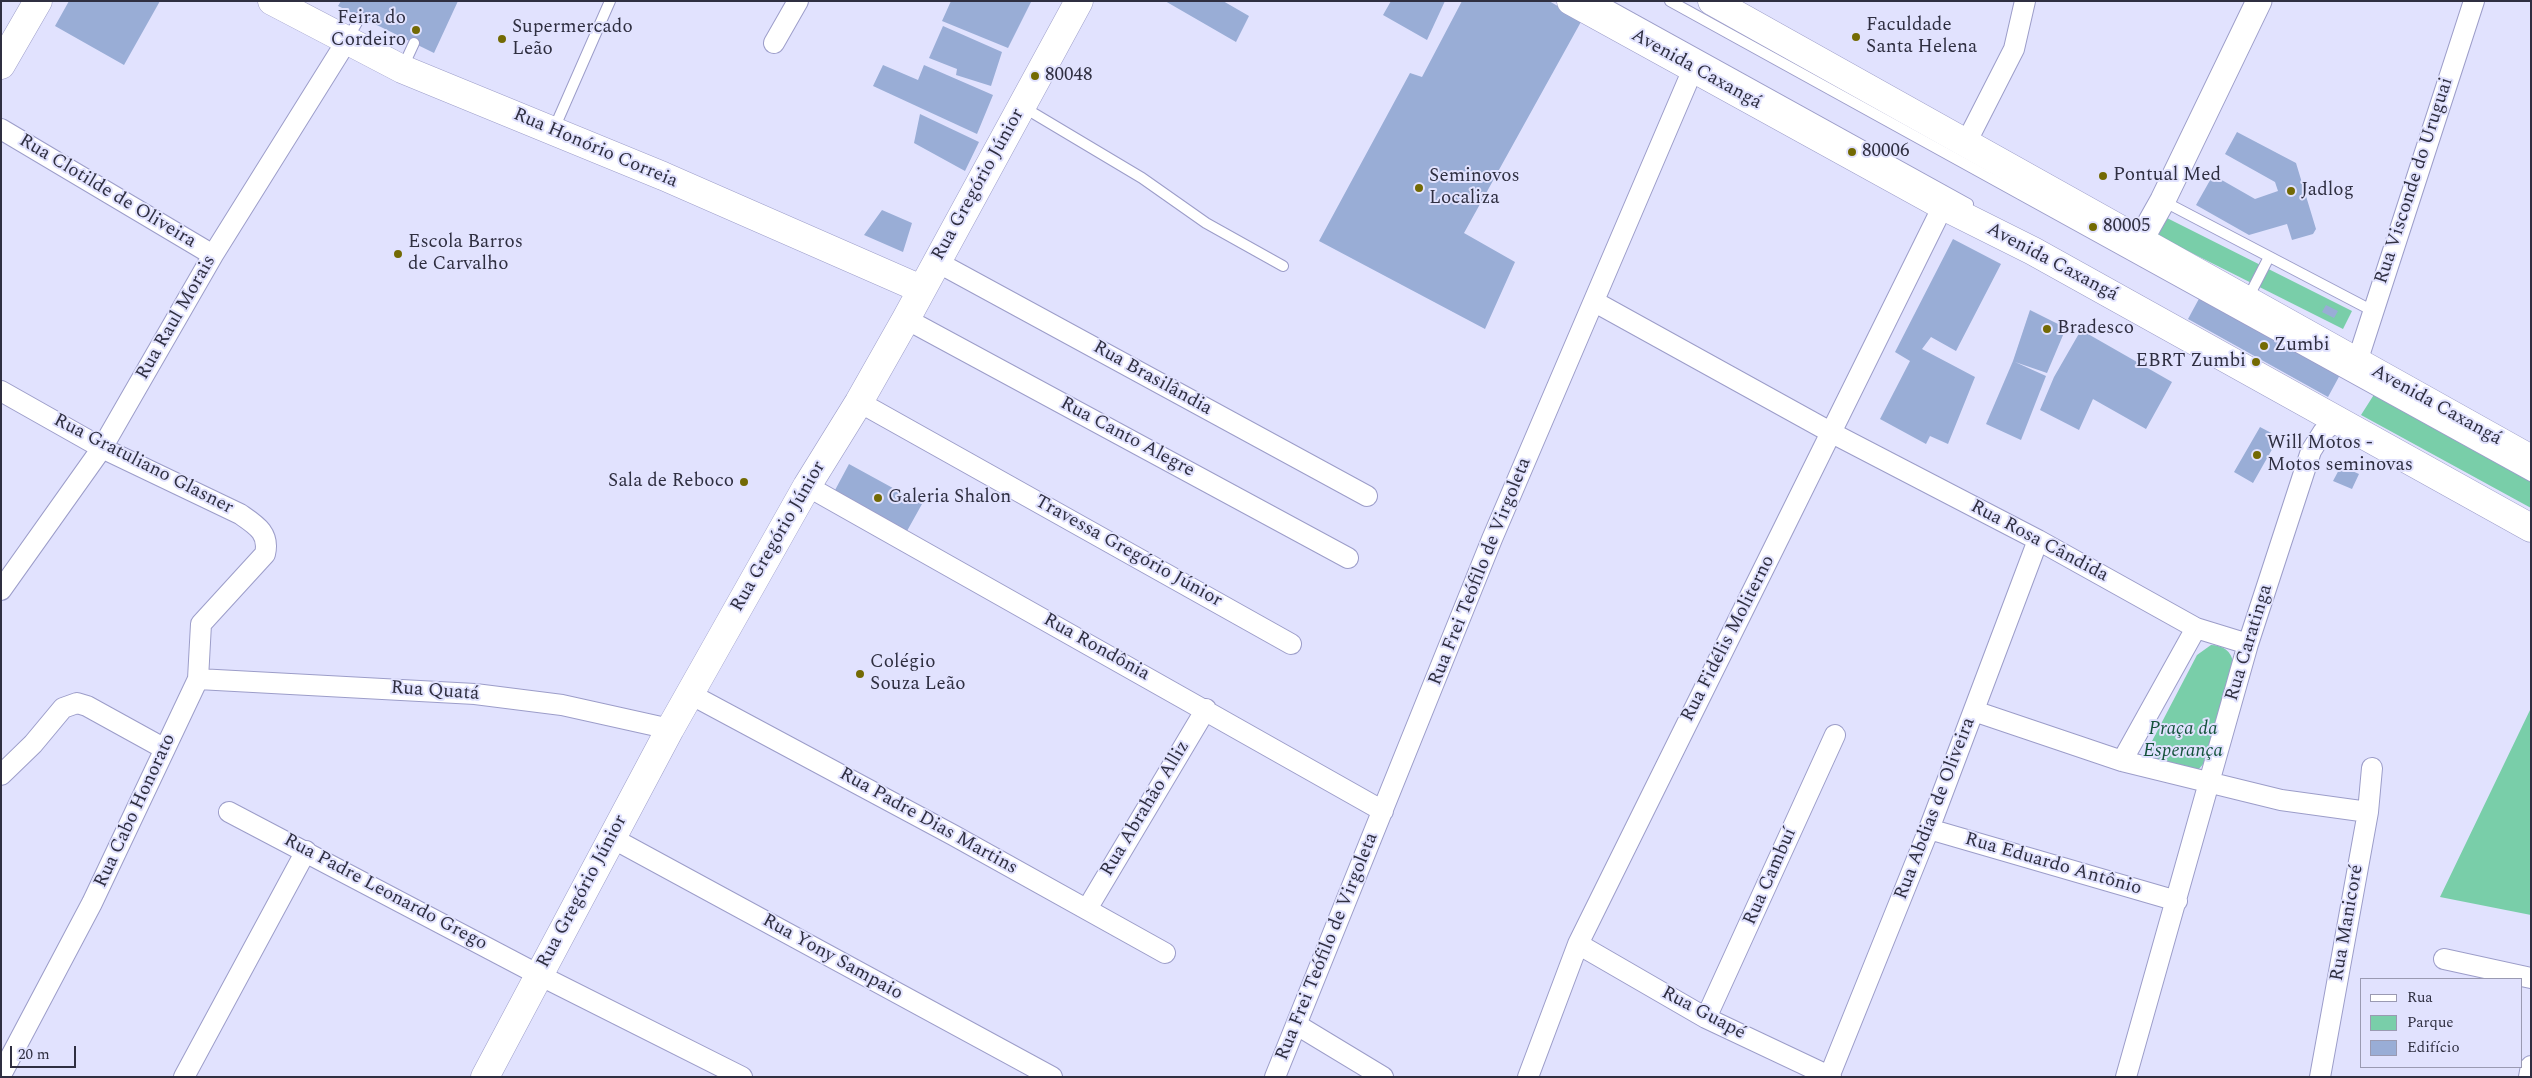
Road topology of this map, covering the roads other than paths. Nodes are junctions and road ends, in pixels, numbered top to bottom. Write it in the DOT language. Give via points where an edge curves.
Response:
graph roads {
  1 [pos="272,1"];
  2 [pos="610,1"];
  3 [pos="798,1"];
  4 [pos="1079,1"];
  5 [pos="1571,1"];
  6 [pos="1601,1"];
  7 [pos="1670,1"];
  8 [pos="1712,1"];
  9 [pos="2025,1"];
  10 [pos="2259,1"];
  11 [pos="2474,1"];
  12 [pos="36,2"];
  13 [pos="360,16"];
  14 [pos="346,42"];
  15 [pos="414,43"];
  16 [pos="774,43"];
  17 [pos="1,65"];
  18 [pos="402,69"];
  19 [pos="1693,69"];
  20 [pos="1022,106"];
  21 [pos="1,129"];
  22 [pos="553,131"];
  23 [pos="1966,142"];
  24 [pos="2163,200"];
  25 [pos="1943,206"];
  26 [pos="1976,208"];
  27 [pos="2011,228"];
  28 [pos="2140,241"];
  29 [pos="213,255"];
  30 [pos="2269,257"];
  31 [pos="937,262"];
  32 [pos="1283,266"];
  33 [pos="922,288"];
  34 [pos="2247,300"];
  35 [pos="1595,302"];
  36 [pos="2373,311"];
  37 [pos="906,319"];
  38 [pos="2357,362"];
  39 [pos="2299,386"];
  40 [pos="1,391"];
  41 [pos="859,402"];
  42 [pos="2336,420"];
  43 [pos="1832,433"];
  44 [pos="102,448"];
  45 [pos="2531,459"];
  46 [pos="2531,476"];
  47 [pos="807,486"];
  48 [pos="1367,496"];
  49 [pos="2531,528"];
  50 [pos="2038,540"];
  51 [pos="265,554"];
  52 [pos="1348,558"];
  53 [pos="1,590"];
  54 [pos="2196,628"];
  55 [pos="1291,644"];
  56 [pos="2248,644"];
  57 [pos="198,679"];
  58 [pos="690,694"];
  59 [pos="1206,710"];
  60 [pos="1974,710"];
  61 [pos="670,729"];
  62 [pos="1835,735"];
  63 [pos="165,749"];
  64 [pos="2122,761"];
  65 [pos="2372,768"];
  66 [pos="1,775"];
  67 [pos="2210,783"];
  68 [pos="1383,811"];
  69 [pos="229,812"];
  70 [pos="2368,812"];
  71 [pos="1928,829"];
  72 [pos="612,838"];
  73 [pos="306,851"];
  74 [pos="2177,901"];
  75 [pos="1087,909"];
  76 [pos="1578,944"];
  77 [pos="1165,953"];
  78 [pos="2444,958"];
  79 [pos="539,975"];
  80 [pos="2531,978"];
  81 [pos="1706,1018"];
  82 [pos="1297,1025"];
  83 [pos="2531,1066"];
  84 [pos="1,1075"];
  85 [pos="184,1077"];
  86 [pos="485,1077"];
  87 [pos="742,1077"];
  88 [pos="1052,1077"];
  89 [pos="1275,1077"];
  90 [pos="1383,1077"];
  91 [pos="1528,1077"];
  92 [pos="1830,1077"];
  93 [pos="2126,1077"];
  94 [pos="2320,1077"];
  95 [pos="2529,1077"];
  1 -- 14 [label="main road, Rua Honório Correia"];
  2 -- 22 [label="lane"];
  3 -- 16 [label="street"];
  4 -- 20 [label="main road, Rua Gregório Júnior"];
  5 -- 19 [label="main road, Avenida Caxangá"];
  6 -- 26 [label="lane"];
  7 -- 46 [label="lane"];
  8 -- 23 [label="main road, Avenida Caxangá"];
  9 -- 23 [label="street" via="2014,49"];
  10 -- 24 [label="street"];
  11 -- 36 [label="street, Rua Visconde do Uruguai"];
  12 -- 17 [label="main road"];
  13 -- 14 [label="lane"];
  14 -- 18 [label="main road, Rua Honório Correia"];
  14 -- 29 [label="street, Rua Raul Morais"];
  15 -- 18 [label="lane"];
  18 -- 22 [label="main road, Rua Honório Correia"];
  19 -- 25 [label="main road, Avenida Caxangá"];
  19 -- 35 [label="street, Rua Frei Teófilo de Virgoleta"];
  20 -- 31 [label="main road, Rua Gregório Júnior"];
  20 -- 32 [label="lane" via="1142,178 1206,223"];
  21 -- 29 [label="street, Rua Clotilde de Oliveira"];
  22 -- 33 [label="main road, Rua Honório Correia"];
  23 -- 28 [label="main road, Avenida Caxangá"];
  24 -- 28 [label="street"];
  24 -- 30 [label="lane"];
  25 -- 42 [label="main road, Avenida Caxangá" via="2033,251"];
  25 -- 43 [label="street, Rua Fidélis Moliterno"];
  27 -- 39 [label="lane"];
  28 -- 34 [label="main road, Avenida Caxangá"];
  29 -- 44 [label="street, Rua Raul Morais"];
  30 -- 34 [label="lane"];
  30 -- 36 [label="lane"];
  31 -- 33 [label="main road, Rua Gregório Júnior"];
  31 -- 48 [label="street, Rua Brasilândia"];
  33 -- 37 [label="main road, Rua Gregório Júnior"];
  34 -- 38 [label="main road, Avenida Caxangá"];
  35 -- 43 [label="street, Rua Rosa Cândida"];
  35 -- 68 [label="street, Rua Frei Teófilo de Virgoleta" via="1492,539"];
  36 -- 38 [label="street, Rua Visconde do Uruguai"];
  37 -- 41 [label="main road, Rua Gregório Júnior"];
  37 -- 52 [label="street, Rua Canto Alegre"];
  38 -- 45 [label="main road, Avenida Caxangá"];
  40 -- 44 [label="street, Rua Gratuliano Glasner"];
  41 -- 47 [label="main road, Rua Gregório Júnior"];
  41 -- 55 [label="street, Travessa Gregório Júnior"];
  42 -- 49 [label="main road, Avenida Caxangá"];
  42 -- 56 [label="street, Rua Caratinga" via="2323,432 2311,451"];
  43 -- 50 [label="street, Rua Rosa Cândida"];
  43 -- 76 [label="street, Rua Fidélis Moliterno"];
  44 -- 51 [label="street, Rua Gratuliano Glasner" via="240,514 265,534"];
  44 -- 53 [label="street, Rua Raul Morais"];
  47 -- 58 [label="main road, Rua Gregório Júnior"];
  47 -- 59 [label="street, Rua Rondônia"];
  50 -- 54 [label="street, Rua Rosa Cândida"];
  50 -- 60 [label="street, Rua Abdias de Oliveira"];
  51 -- 57 [label="street, Rua Cabo Honorato" via="202,624"];
  54 -- 56 [label="street, Rua Rosa Cândida"];
  54 -- 64 [label="street"];
  56 -- 67 [label="street, Rua Caratinga"];
  57 -- 61 [label="street, Rua Quatá" via="475,694 562,705"];
  57 -- 63 [label="street, Rua Cabo Honorato"];
  58 -- 61 [label="main road, Rua Gregório Júnior"];
  58 -- 75 [label="street, Rua Padre Dias Martins"];
  59 -- 68 [label="street, Rua Rondônia"];
  59 -- 75 [label="street, Rua Abrahão Alliz"];
  60 -- 64 [label="street"];
  60 -- 71 [label="street, Rua Abdias de Oliveira"];
  61 -- 72 [label="main road, Rua Gregório Júnior"];
  62 -- 81 [label="street, Rua Cambuí"];
  63 -- 66 [label="street" via="77,702 63,708 34,744"];
  63 -- 84 [label="street, Rua Cabo Honorato" via="92,903"];
  64 -- 67 [label="street"];
  65 -- 70 [label="street, Rua Manicoré"];
  67 -- 70 [label="street" via="2281,800"];
  67 -- 74 [label="street, Rua Caratinga"];
  68 -- 82 [label="street, Rua Frei Teófilo de Virgoleta"];
  69 -- 73 [label="street, Rua Padre Leonardo Grego"];
  70 -- 94 [label="street, Rua Manicoré"];
  71 -- 74 [label="street, Rua Eduardo Antônio"];
  71 -- 92 [label="street, Rua Abdias de Oliveira"];
  72 -- 79 [label="main road, Rua Gregório Júnior"];
  72 -- 88 [label="street, Rua Yony Sampaio"];
  73 -- 79 [label="street, Rua Padre Leonardo Grego"];
  73 -- 85 [label="street"];
  74 -- 93 [label="street, Rua Caratinga"];
  75 -- 77 [label="street, Rua Padre Dias Martins"];
  76 -- 81 [label="street, Rua Guapé"];
  76 -- 91 [label="street, Rua Fidélis Moliterno"];
  78 -- 80 [label="street"];
  79 -- 86 [label="main road, Rua Gregório Júnior"];
  79 -- 87 [label="street, Rua Padre Leonardo Grego"];
  81 -- 92 [label="street, Rua Guapé"];
  82 -- 89 [label="street, Rua Frei Teófilo de Virgoleta"];
  82 -- 90 [label="street"];
  83 -- 95 [label="street"];
}
